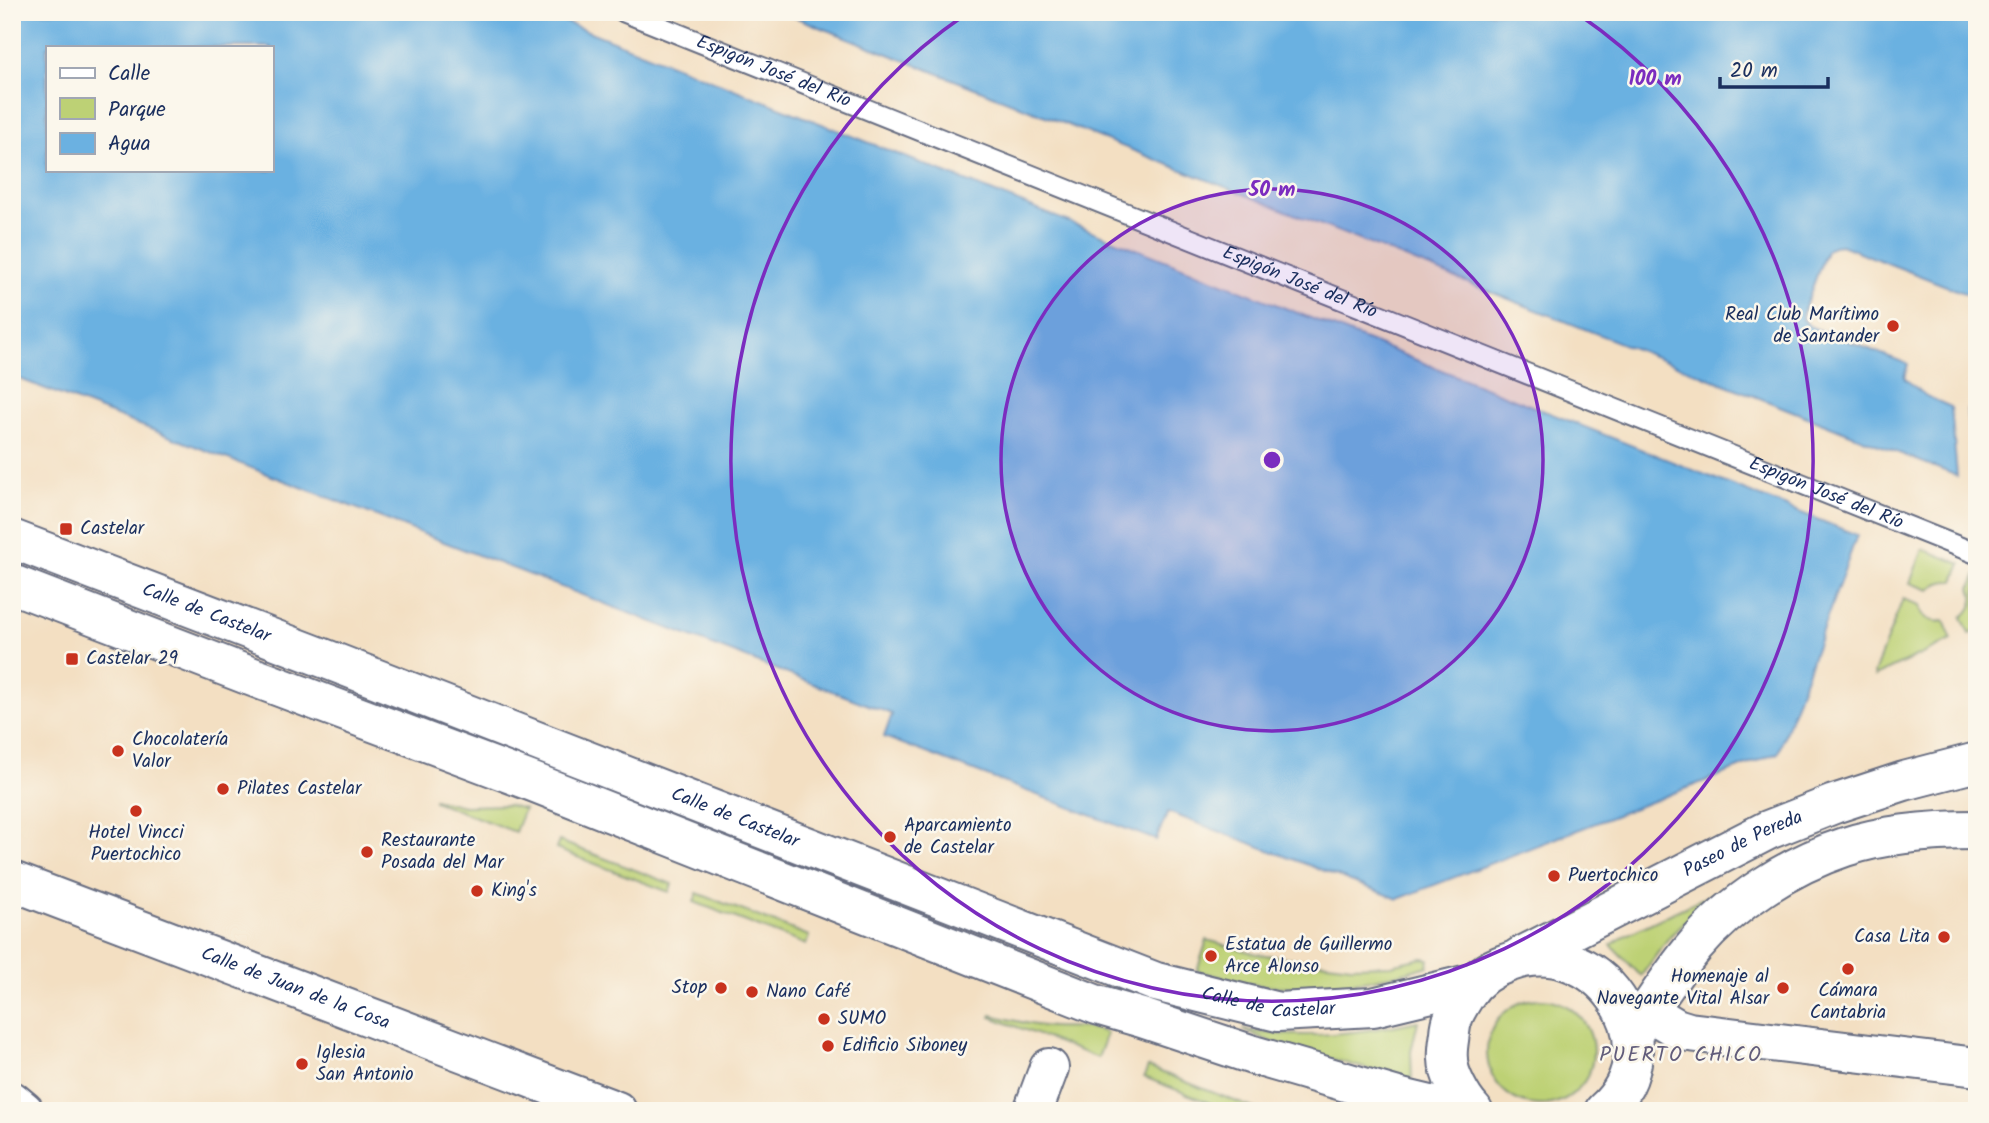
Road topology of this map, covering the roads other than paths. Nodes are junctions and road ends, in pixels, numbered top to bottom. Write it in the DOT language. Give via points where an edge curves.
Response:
graph roads {
  1 [pos="624,12"];
  2 [pos="12,539"];
  3 [pos="1977,554"];
  4 [pos="12,583"];
  5 [pos="1977,762"];
  6 [pos="1977,830"];
  7 [pos="12,881"];
  8 [pos="1521,957"];
  9 [pos="1473,984"];
  10 [pos="1640,1022"];
  11 [pos="1977,1067"];
  12 [pos="1049,1068"];
  13 [pos="12,1101"];
  14 [pos="24,1111"];
  15 [pos="617,1111"];
  16 [pos="1033,1111"];
  17 [pos="1455,1111"];
  18 [pos="1473,1111"];
  19 [pos="1604,1111"];
  1 -- 3 [label="lane, Espigón José del Río"];
  2 -- 9 [label="main road, Calle de Castelar" via="1156,982 1278,1012 1373,1007"];
  4 -- 17 [label="main road, Calle de Castelar" via="1097,1005 1253,1055"];
  5 -- 8 [label="main road, Paseo de Pereda" via="1857,796 1768,830"];
  6 -- 10 [label="main road" via="1905,834 1845,847 1784,874 1750,895 1695,946"];
  7 -- 15 [label="main road, Calle de Juan de la Cosa"];
  8 -- 9 [label="main road, Paseo de Pereda" via="1490,969"];
  8 -- 10 [label="main road" via="1553,956 1585,968 1611,989 1628,1018"];
  9 -- 18 [label="main road" via="1451,1020 1447,1062 1463,1101"];
  10 -- 11 [label="main road"];
  10 -- 19 [label="main road" via="1632,1064 1617,1099"];
  12 -- 16 [label="main road"];
  13 -- 14 [label="main road"];
}
